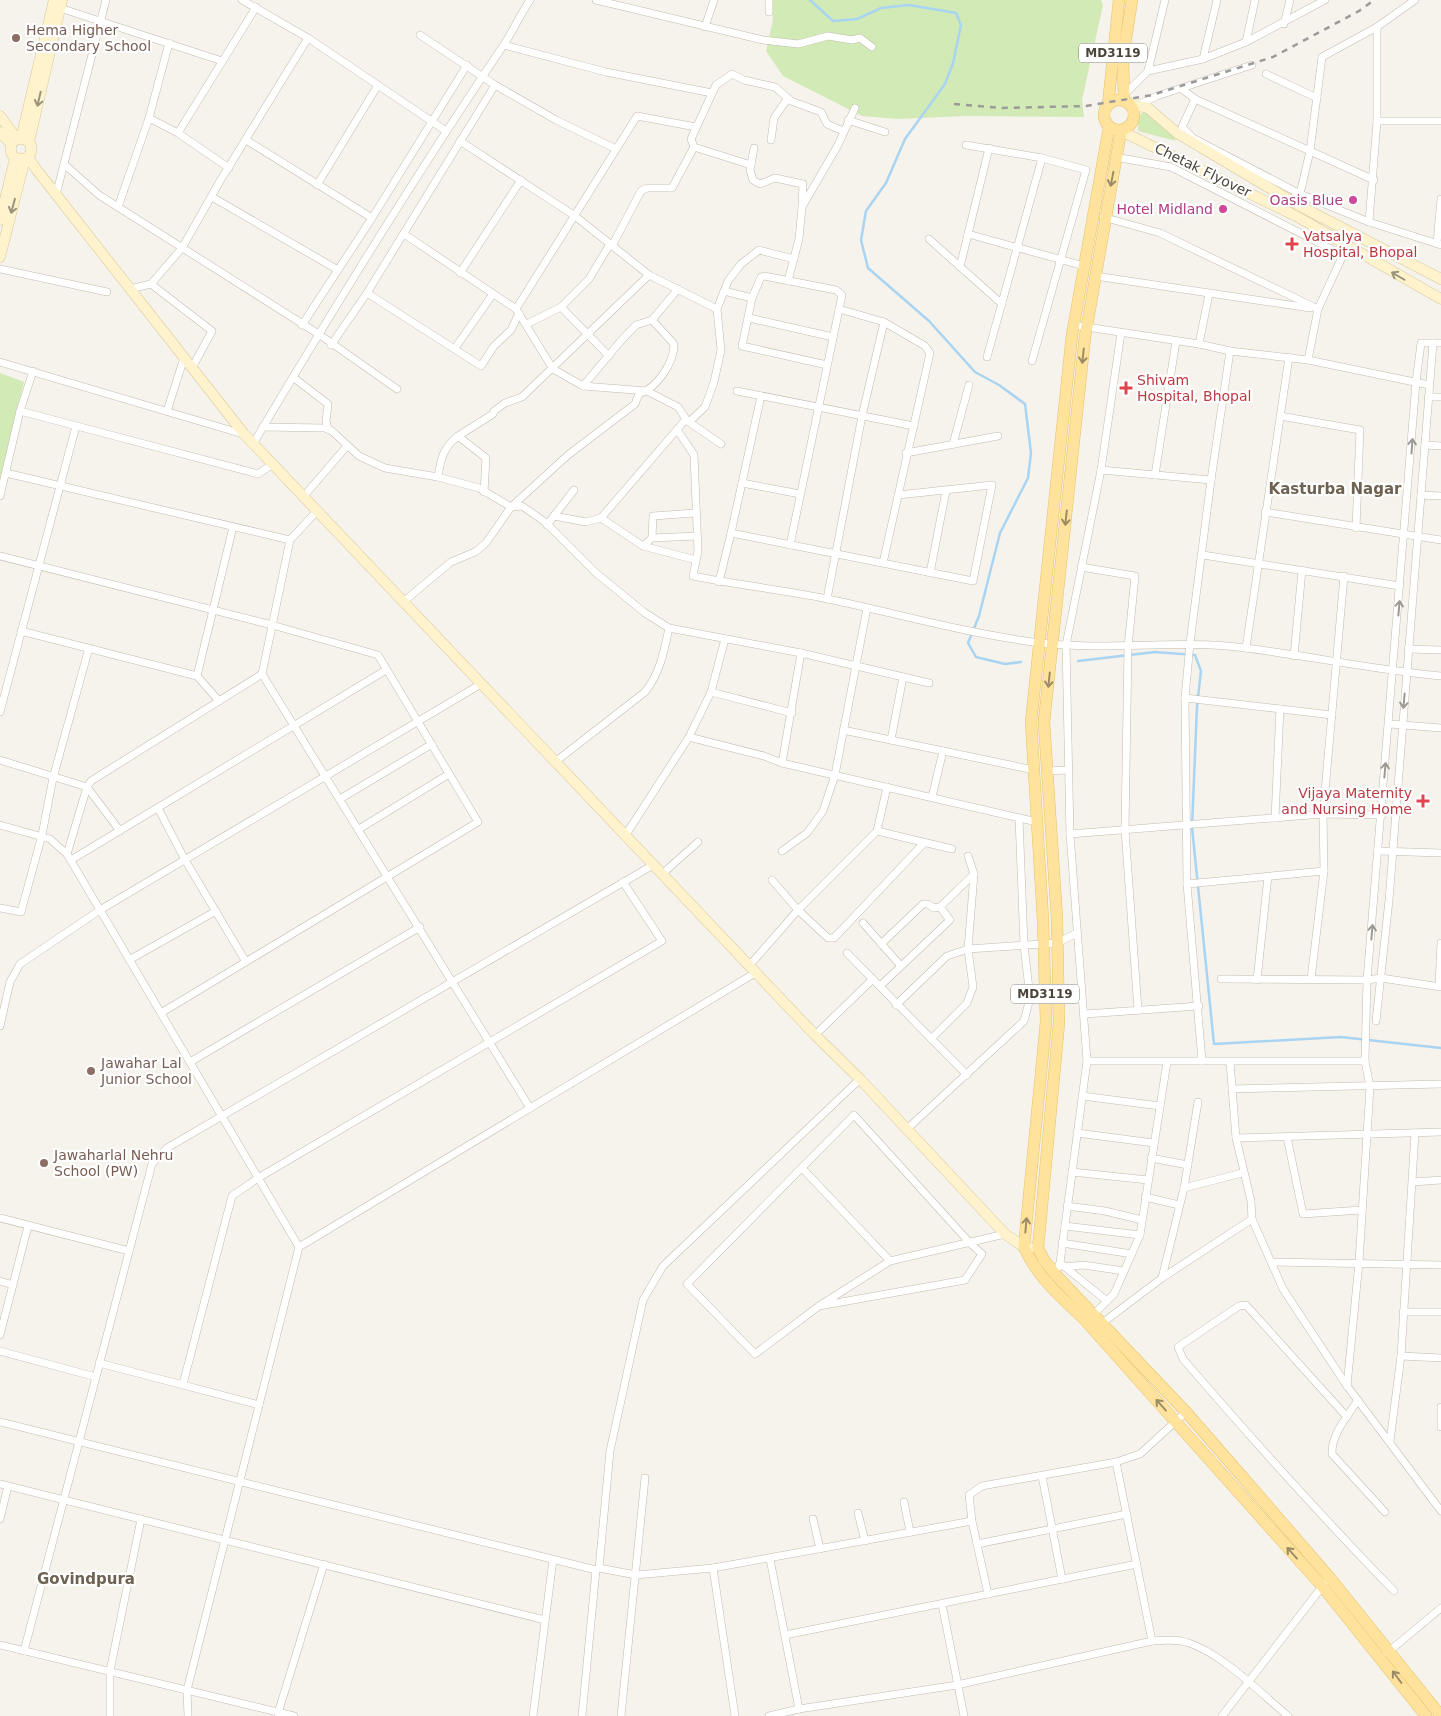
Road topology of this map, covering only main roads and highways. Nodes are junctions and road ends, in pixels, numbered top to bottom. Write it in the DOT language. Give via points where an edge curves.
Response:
graph roads {
  1 [pos="1112,0"];
  2 [pos="1132,0"];
  3 [pos="1119,6"];
  4 [pos="1130,101"];
  5 [pos="1108,105"];
  6 [pos="1109,127"];
  7 [pos="1121,131"];
  8 [pos="1099,216"];
  9 [pos="1094,1320"];
  10 [pos="1326,1582"];
  11 [pos="1386,1654"];
  12 [pos="1426,1716"];
  13 [pos="1441,1716"];
  1 -- 3 [label="main road"];
  2 -- 4 [label="main road, MD3119" via="1123,58"];
  3 -- 5 [label="main road, MD3119"];
  4 -- 5 [label="main road" via="1118,100"];
  4 -- 7 [label="main road" via="1134,120"];
  5 -- 6 [label="main road" via="1104,116"];
  6 -- 7 [label="main road"];
  6 -- 8 [label="main road, MD3119" via="1101,173"];
  7 -- 8 [label="main road, MD3119, one-way"];
  8 -- 9 [label="main road, MD3119, one-way" via="1095,276 1086,328 1044,722 1059,1022 1038,1248 1044,1260 1060,1268"];
  9 -- 8 [label="main road, MD3119, one-way" via="1047,1283 1024,1247 1046,1022 1031,722 1073,325 1084,266"];
  10 -- 9 [label="main road, one-way" via="1176,1422"];
  9 -- 10 [label="main road" via="1186,1412"];
  10 -- 11 [label="main road"];
  12 -- 11 [label="main road, one-way"];
  11 -- 13 [label="main road"];
}
